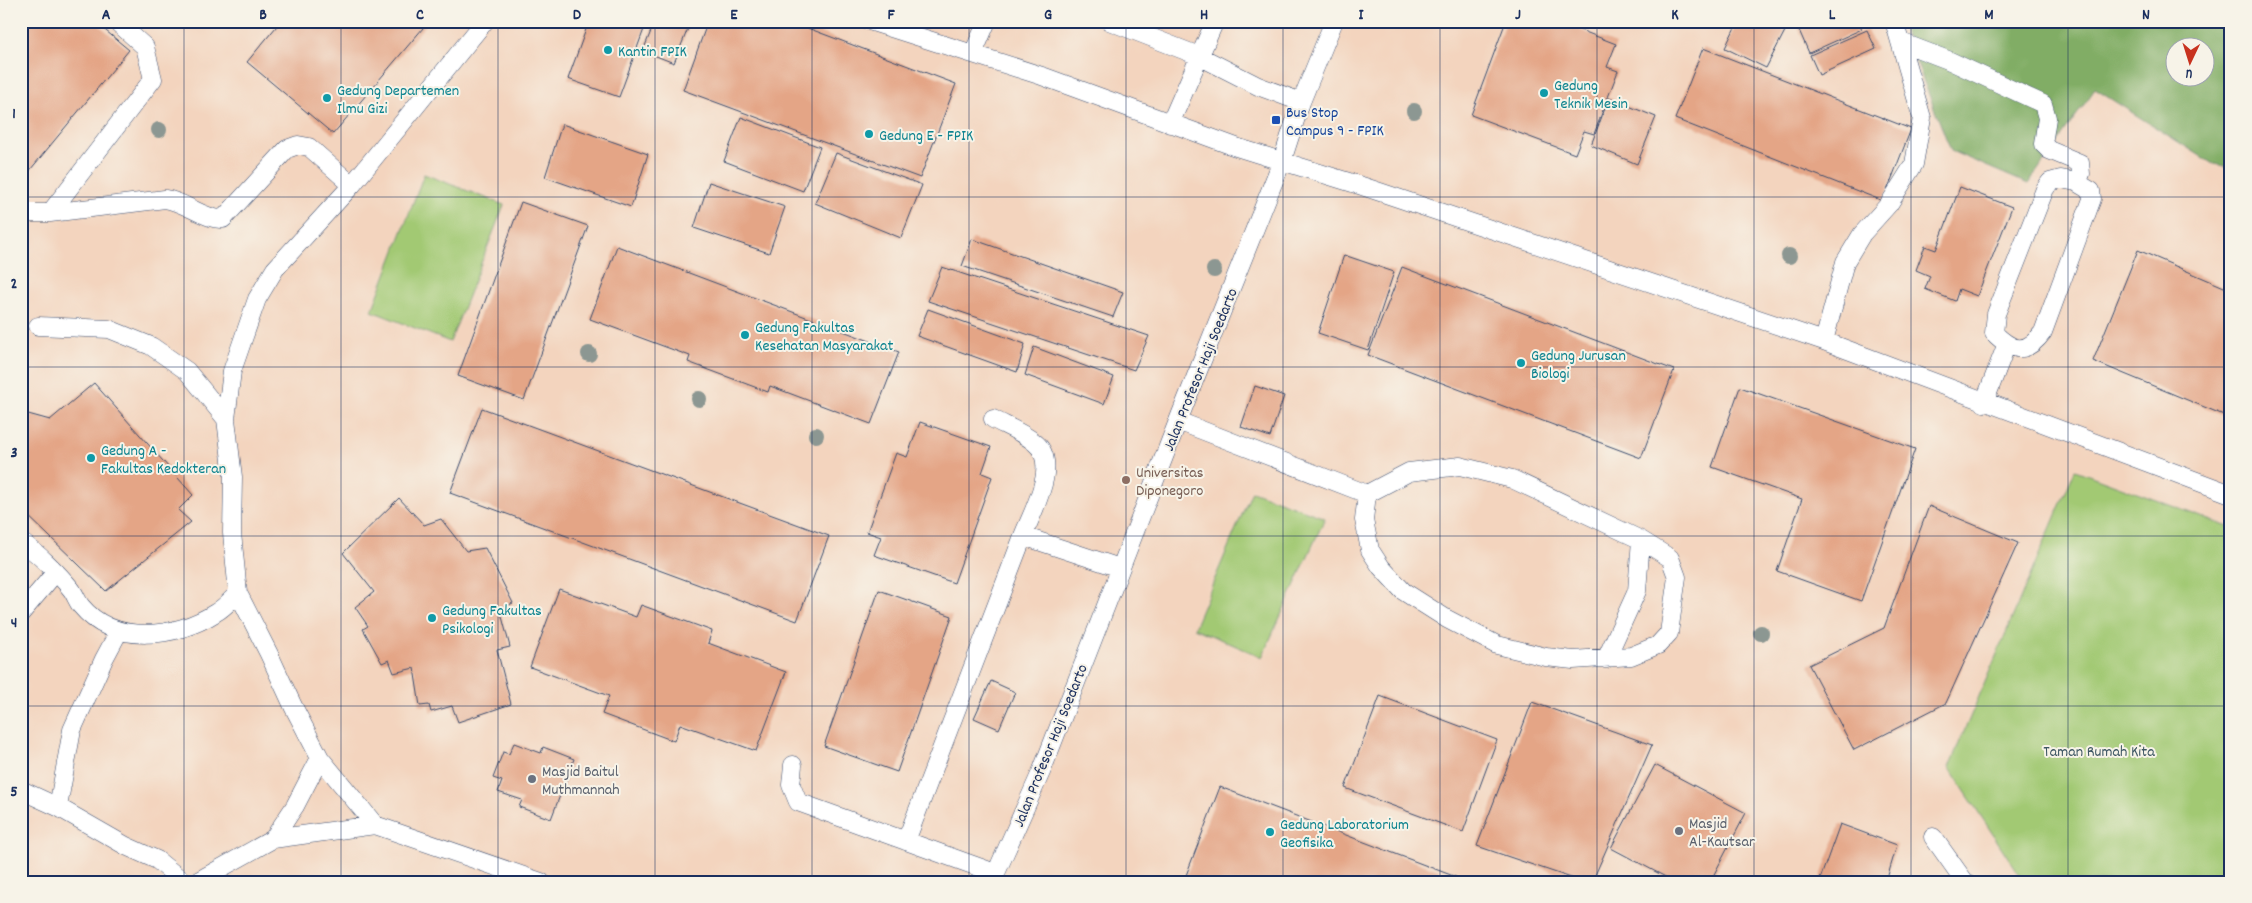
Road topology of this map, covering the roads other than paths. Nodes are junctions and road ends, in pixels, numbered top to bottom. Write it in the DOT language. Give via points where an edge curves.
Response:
graph roads {
  1 [pos="116,21"];
  2 [pos="485,21"];
  3 [pos="869,21"];
  4 [pos="987,21"];
  5 [pos="1109,21"];
  6 [pos="1215,21"];
  7 [pos="1334,21"];
  8 [pos="1894,21"];
  9 [pos="1900,42"];
  10 [pos="973,54"];
  11 [pos="1199,56"];
  12 [pos="1301,102"];
  13 [pos="1170,124"];
  14 [pos="1282,162"];
  15 [pos="2076,182"];
  16 [pos="352,185"];
  17 [pos="21,213"];
  18 [pos="50,213"];
  19 [pos="38,326"];
  20 [pos="1824,341"];
  21 [pos="2006,346"];
  22 [pos="1984,403"];
  23 [pos="226,418"];
  24 [pos="993,419"];
  25 [pos="1178,421"];
  26 [pos="1367,494"];
  27 [pos="2231,494"];
  28 [pos="1023,536"];
  29 [pos="1641,540"];
  30 [pos="21,542"];
  31 [pos="1120,568"];
  32 [pos="55,573"];
  33 [pos="238,593"];
  34 [pos="21,613"];
  35 [pos="119,631"];
  36 [pos="1606,659"];
  37 [pos="320,758"];
  38 [pos="793,765"];
  39 [pos="21,790"];
  40 [pos="58,807"];
  41 [pos="375,825"];
  42 [pos="1933,837"];
  43 [pos="273,840"];
  44 [pos="906,841"];
  45 [pos="994,877"];
  46 [pos="184,882"];
  47 [pos="196,882"];
  48 [pos="541,882"];
  49 [pos="1965,882"];
  1 -- 18 [label="lane" via="145,47 154,79"];
  2 -- 16 [label="lane"];
  3 -- 10 [label="lane"];
  4 -- 10 [label="lane"];
  5 -- 11 [label="lane"];
  6 -- 11 [label="lane"];
  7 -- 12 [label="lane, Jalan Profesor Haji Soedarto"];
  8 -- 9 [label="lane"];
  9 -- 15 [label="lane" via="1948,60 2042,104 2047,118 2043,144 2049,150 2080,163 2081,174"];
  9 -- 20 [label="lane" via="1922,118 1914,164 1889,204 1862,234 1845,262"];
  10 -- 13 [label="lane"];
  11 -- 12 [label="lane" via="1258,86"];
  11 -- 13 [label="lane"];
  12 -- 14 [label="lane, Jalan Profesor Haji Soedarto"];
  13 -- 14 [label="lane"];
  14 -- 20 [label="lane"];
  14 -- 25 [label="lane, Jalan Profesor Haji Soedarto"];
  15 -- 21 [label="lane" via="2060,179 2050,182 2044,189 1996,314 1994,333"];
  15 -- 21 [label="lane" via="2091,191 2092,199 2043,332 2034,344 2024,349"];
  16 -- 18 [label="lane" via="309,147 298,146 287,149 223,218 214,219 180,201 165,199"];
  16 -- 23 [label="lane" via="275,269 256,299 232,371"];
  17 -- 18 [label="lane"];
  19 -- 23 [label="lane" via="109,329 151,346 187,372"];
  20 -- 22 [label="lane"];
  21 -- 22 [label="lane"];
  22 -- 27 [label="lane"];
  23 -- 33 [label="lane" via="233,477 232,533"];
  24 -- 28 [label="lane" via="1035,442 1046,459 1045,477"];
  25 -- 26 [label="lane"];
  25 -- 31 [label="lane, Jalan Profesor Haji Soedarto"];
  26 -- 29 [label="lane" via="1409,472 1460,466 1512,479"];
  26 -- 36 [label="lane" via="1364,520 1370,550 1403,591 1497,645 1546,657"];
  28 -- 31 [label="lane"];
  28 -- 44 [label="lane"];
  29 -- 36 [label="lane" via="1636,591"];
  29 -- 36 [label="lane" via="1670,558 1677,577 1669,633 1658,645 1631,656"];
  30 -- 32 [label="lane" via="33,549"];
  31 -- 45 [label="lane, Jalan Profesor Haji Soedarto" via="1042,770"];
  32 -- 34 [label="lane"];
  32 -- 35 [label="lane" via="82,606"];
  33 -- 35 [label="lane" via="216,613 182,627 141,635"];
  33 -- 37 [label="lane"];
  35 -- 40 [label="lane" via="72,730"];
  37 -- 41 [label="lane"];
  37 -- 43 [label="lane"];
  38 -- 44 [label="lane" via="791,785 798,802"];
  39 -- 40 [label="lane"];
  40 -- 46 [label="lane" via="157,860"];
  41 -- 43 [label="lane"];
  41 -- 48 [label="lane"];
  42 -- 49 [label="lane"];
  43 -- 47 [label="lane"];
  44 -- 45 [label="lane"];
}
